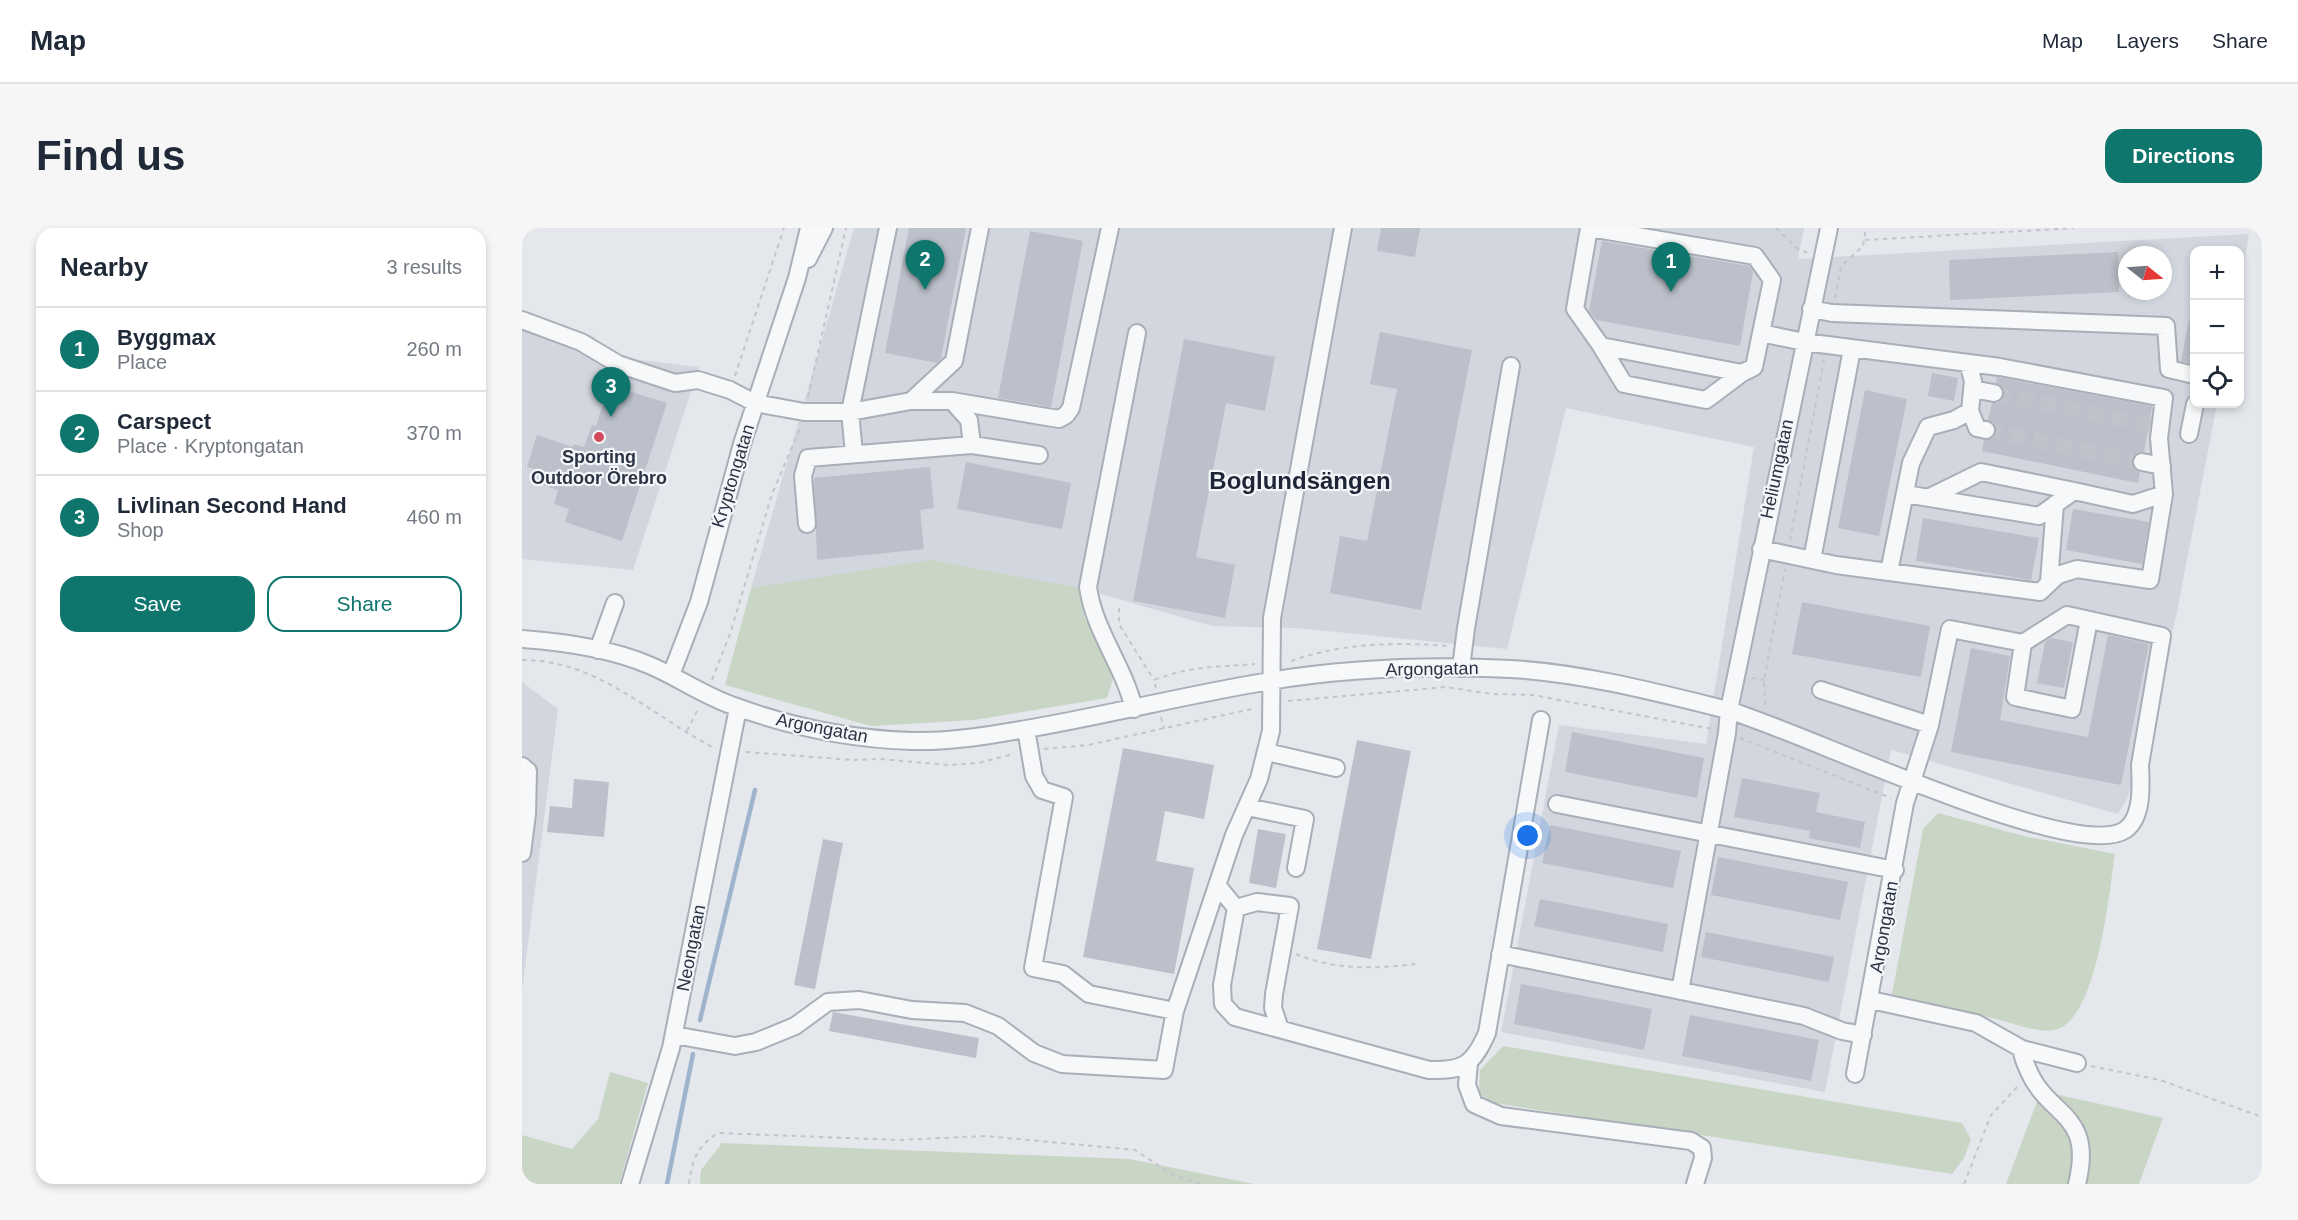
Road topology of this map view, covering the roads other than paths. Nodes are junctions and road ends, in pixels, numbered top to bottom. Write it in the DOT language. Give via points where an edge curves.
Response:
graph roads {
  1 [pos="809,228"];
  2 [pos="824,228"];
  3 [pos="888,228"];
  4 [pos="980,228"];
  5 [pos="1110,228"];
  6 [pos="1343,228"];
  7 [pos="1589,228"];
  8 [pos="1828,228"];
  9 [pos="797,278"];
  10 [pos="1811,309"];
  11 [pos="522,320"];
  12 [pos="1137,333"];
  13 [pos="1761,333"];
  14 [pos="1804,342"];
  15 [pos="1601,346"];
  16 [pos="1852,349"];
  17 [pos="1968,363"];
  18 [pos="1511,366"];
  19 [pos="1742,373"];
  20 [pos="2190,374"];
  21 [pos="1972,389"];
  22 [pos="1994,393"];
  23 [pos="910,401"];
  24 [pos="952,401"];
  25 [pos="755,403"];
  26 [pos="2194,408"];
  27 [pos="1970,411"];
  28 [pos="850,412"];
  29 [pos="1986,430"];
  30 [pos="2189,434"];
  31 [pos="972,445"];
  32 [pos="854,453"];
  33 [pos="1039,455"];
  34 [pos="2142,462"];
  35 [pos="2162,466"];
  36 [pos="2074,491"];
  37 [pos="1905,494"];
  38 [pos="2164,494"];
  39 [pos="1930,497"];
  40 [pos="2055,504"];
  41 [pos="807,524"];
  42 [pos="1761,549"];
  43 [pos="1812,560"];
  44 [pos="1889,572"];
  45 [pos="2049,582"];
  46 [pos="615,603"];
  47 [pos="2089,620"];
  48 [pos="522,639"];
  49 [pos="2023,643"];
  50 [pos="598,650"];
  51 [pos="1461,668"];
  52 [pos="671,675"];
  53 [pos="1272,681"];
  54 [pos="1821,690"];
  55 [pos="738,708"];
  56 [pos="1134,709"];
  57 [pos="1729,710"];
  58 [pos="1540,720"];
  59 [pos="1930,725"];
  60 [pos="1026,729"];
  61 [pos="1267,752"];
  62 [pos="522,766"];
  63 [pos="1336,768"];
  64 [pos="1911,781"];
  65 [pos="1557,804"];
  66 [pos="1246,807"];
  67 [pos="1709,835"];
  68 [pos="522,853"];
  69 [pos="1296,868"];
  70 [pos="1894,870"];
  71 [pos="1217,885"];
  72 [pos="1236,908"];
  73 [pos="1500,954"];
  74 [pos="1680,991"];
  75 [pos="1871,1000"];
  76 [pos="1175,1011"];
  77 [pos="1280,1029"];
  78 [pos="674,1035"];
  79 [pos="1863,1035"];
  80 [pos="2022,1049"];
  81 [pos="1468,1063"];
  82 [pos="2077,1063"];
  83 [pos="1856,1074"];
  84 [pos="630,1184"];
  85 [pos="1695,1184"];
  86 [pos="2077,1184"];
  1 -- 9 [label="street, Kryptongatan"];
  2 -- 9 [label="street, Kryptongatan"];
  3 -- 28 [label="street"];
  4 -- 23 [label="street" via="954,361"];
  5 -- 24 [label="street" via="1071,408 1066,415 1051,419"];
  6 -- 53 [label="street" via="1272,618"];
  7 -- 13 [label="street" via="1755,256 1772,280"];
  7 -- 15 [label="street" via="1575,309"];
  8 -- 10 [label="street, Heliumgatan"];
  9 -- 25 [label="street, Kryptongatan"];
  10 -- 14 [label="street, Heliumgatan"];
  10 -- 20 [label="street" via="2166,326 2169,369"];
  11 -- 25 [label="street" via="581,342 618,364 675,383 699,380"];
  12 -- 56 [label="street" via="1088,587 1092,613 1130,689"];
  13 -- 14 [label="street"];
  13 -- 19 [label="street" via="1754,367"];
  14 -- 16 [label="street"];
  14 -- 42 [label="street, Heliumgatan"];
  15 -- 19 [label="street"];
  15 -- 19 [label="street" via="1624,384 1706,400"];
  16 -- 17 [label="street"];
  16 -- 43 [label="street"];
  17 -- 21 [label="street"];
  17 -- 35 [label="street" via="2164,398 2155,426"];
  18 -- 51 [label="street"];
  21 -- 22 [label="street"];
  21 -- 27 [label="street"];
  23 -- 24 [label="street"];
  23 -- 28 [label="street"];
  24 -- 31 [label="street" via="969,420"];
  25 -- 28 [label="street" via="804,412"];
  25 -- 52 [label="street, Kryptongatan" via="699,602"];
  26 -- 30 [label="street"];
  27 -- 29 [label="street" via="1977,428"];
  27 -- 37 [label="street" via="1928,428 1911,464"];
  28 -- 32 [label="street"];
  31 -- 32 [label="street"];
  31 -- 33 [label="street"];
  32 -- 41 [label="street" via="808,458 803,476"];
  34 -- 35 [label="street"];
  35 -- 38 [label="street"];
  36 -- 38 [label="street" via="2133,504"];
  36 -- 39 [label="street" via="1981,472"];
  36 -- 40 [label="street"];
  37 -- 39 [label="street"];
  37 -- 44 [label="street"];
  38 -- 45 [label="street" via="2150,580 2077,569 2058,574"];
  39 -- 40 [label="street" via="2038,516"];
  40 -- 45 [label="street"];
  42 -- 43 [label="street"];
  42 -- 57 [label="street, Heliumgatan"];
  43 -- 44 [label="street"];
  44 -- 45 [label="street" via="2040,592"];
  46 -- 50 [label="street"];
  47 -- 49 [label="street" via="2067,615"];
  47 -- 49 [label="street" via="2072,709 2015,697"];
  47 -- 64 [label="street, Argongatan" via="2162,636 2140,765 2141,786 2131,824 2115,834 2099,836 2000,814"];
  48 -- 50 [label="street, Argongatan"];
  49 -- 59 [label="street" via="1950,629"];
  50 -- 52 [label="street, Argongatan"];
  51 -- 53 [label="street, Argongatan" via="1351,671"];
  51 -- 57 [label="street, Argongatan" via="1572,676"];
  52 -- 55 [label="street, Argongatan"];
  53 -- 56 [label="street, Argongatan"];
  53 -- 61 [label="street"];
  54 -- 59 [label="street"];
  55 -- 60 [label="street, Argongatan" via="788,724 881,739 952,740"];
  55 -- 78 [label="street, Neongatan"];
  56 -- 60 [label="street, Argongatan"];
  57 -- 64 [label="street, Argongatan"];
  57 -- 67 [label="street"];
  58 -- 73 [label="street"];
  59 -- 64 [label="street"];
  60 -- 76 [label="street" via="1034,776 1042,790 1064,796 1033,968 1063,974 1089,994"];
  61 -- 63 [label="street"];
  61 -- 66 [label="street"];
  62 -- 68 [label="street" via="528,771"];
  64 -- 70 [label="street, Argongatan"];
  65 -- 67 [label="street"];
  66 -- 69 [label="street" via="1305,819"];
  66 -- 71 [label="street"];
  67 -- 70 [label="street"];
  67 -- 74 [label="street"];
  70 -- 75 [label="street, Argongatan"];
  71 -- 72 [label="street"];
  71 -- 76 [label="street"];
  72 -- 77 [label="street" via="1222,985 1223,1004 1235,1017"];
  72 -- 77 [label="street" via="1257,902 1290,906 1273,1008"];
  73 -- 74 [label="street"];
  73 -- 81 [label="street" via="1486,1034 1479,1051"];
  74 -- 79 [label="street" via="1803,1016"];
  75 -- 79 [label="street, Argongatan"];
  75 -- 80 [label="street" via="1976,1023"];
  76 -- 78 [label="street" via="1164,1070 1062,1064 1034,1053 998,1026 965,1013 923,1011 858,1000 828,1002 795,1026 735,1046"];
  77 -- 81 [label="street" via="1429,1070 1452,1071"];
  78 -- 84 [label="street, Neongatan" via="661,1090"];
  79 -- 83 [label="street, Argongatan"];
  80 -- 82 [label="street"];
  80 -- 86 [label="street" via="2022,1058 2038,1090 2068,1116 2077,1132 2082,1151"];
  81 -- 85 [label="street" via="1467,1085 1474,1104 1501,1116 1691,1141 1702,1148 1703,1158"];
}
